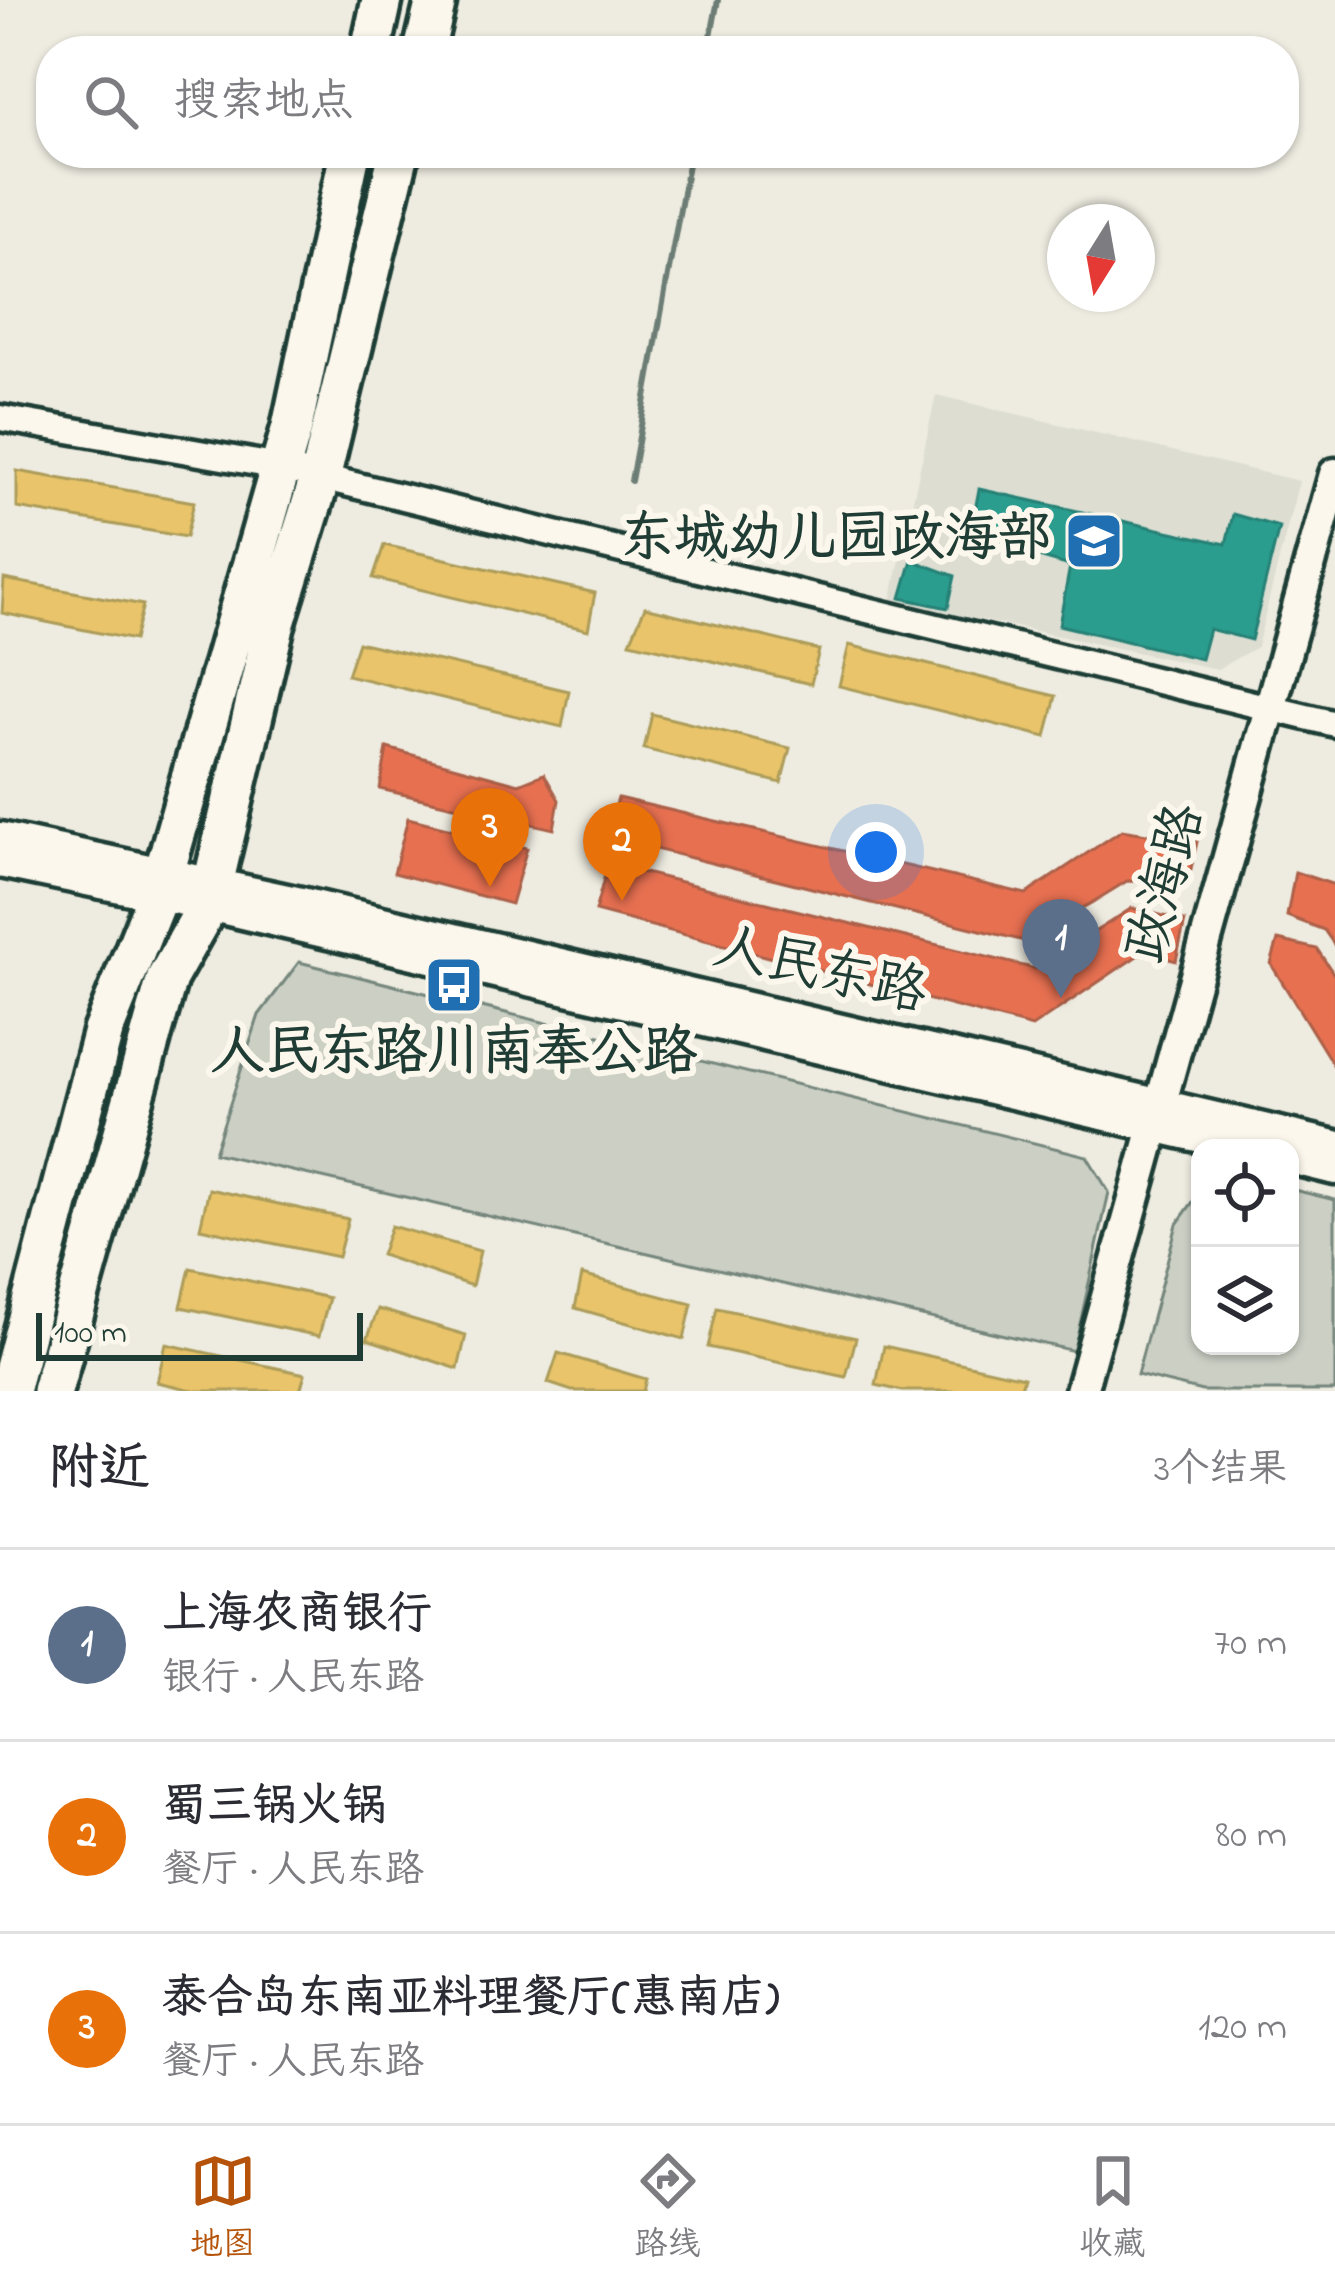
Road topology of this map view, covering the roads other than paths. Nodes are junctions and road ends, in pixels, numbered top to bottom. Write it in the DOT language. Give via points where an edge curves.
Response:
graph roads {
  1 [pos="382,0"];
  2 [pos="436,0"];
  3 [pos="374,36"];
  4 [pos="428,36"];
  5 [pos="347,168"];
  6 [pos="395,168"];
  7 [pos="0,418"];
  8 [pos="280,467"];
  9 [pos="1335,474"];
  10 [pos="320,478"];
  11 [pos="1269,710"];
  12 [pos="1335,724"];
  13 [pos="0,838"];
  14 [pos="0,862"];
  15 [pos="161,883"];
  16 [pos="211,894"];
  17 [pos="1157,1116"];
  18 [pos="1222,1139"];
  19 [pos="1335,1146"];
  20 [pos="1299,1160"];
  21 [pos="1335,1169"];
  22 [pos="9,1391"];
  23 [pos="52,1391"];
  24 [pos="1081,1391"];
  1 -- 3 [label="main road"];
  2 -- 4 [label="main road"];
  5 -- 8 [label="main road"];
  6 -- 10 [label="main road"];
  7 -- 8 [label="street"];
  8 -- 10 [label="street"];
  8 -- 15 [label="main road"];
  9 -- 11 [label="street, 政海路"];
  10 -- 11 [label="street"];
  10 -- 16 [label="main road" via="274,626"];
  11 -- 12 [label="street"];
  11 -- 17 [label="street, 政海路"];
  13 -- 15 [label="street, 人民东路"];
  14 -- 15 [label="street, 人民东路"];
  15 -- 16 [label="street, 人民东路"];
  15 -- 22 [label="main road" via="103,1031"];
  16 -- 17 [label="street, 人民东路"];
  16 -- 23 [label="main road" via="167,978"];
  17 -- 18 [label="street, 人民东路"];
  17 -- 19 [label="street, 人民东路"];
  17 -- 24 [label="street, 政海路"];
  20 -- 21 [label="street"];
}
